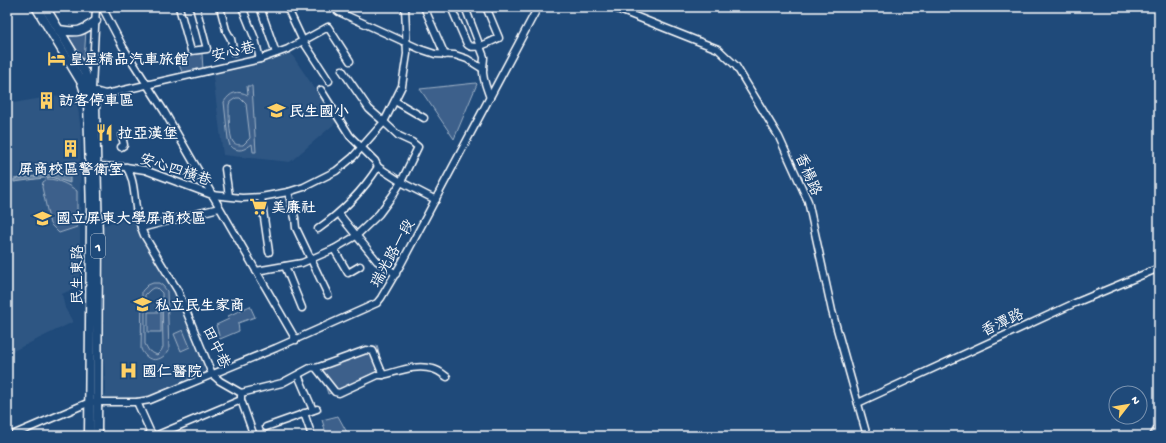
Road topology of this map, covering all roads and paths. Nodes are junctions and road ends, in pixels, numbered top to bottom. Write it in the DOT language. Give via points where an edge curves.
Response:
graph roads {
  1 [pos="36,7"];
  2 [pos="45,7"];
  3 [pos="96,7"];
  4 [pos="102,7"];
  5 [pos="179,7"];
  6 [pos="196,7"];
  7 [pos="220,7"];
  8 [pos="242,7"];
  9 [pos="260,7"];
  10 [pos="287,7"];
  11 [pos="333,7"];
  12 [pos="404,7"];
  13 [pos="424,7"];
  14 [pos="451,7"];
  15 [pos="465,7"];
  16 [pos="486,7"];
  17 [pos="538,7"];
  18 [pos="612,7"];
  19 [pos="96,21"];
  20 [pos="59,30"];
  21 [pos="303,41"];
  22 [pos="407,44"];
  23 [pos="480,45"];
  24 [pos="234,53"];
  25 [pos="276,53"];
  26 [pos="445,55"];
  27 [pos="260,59"];
  28 [pos="350,61"];
  29 [pos="483,69"];
  30 [pos="342,70"];
  31 [pos="329,81"];
  32 [pos="148,84"];
  33 [pos="92,90"];
  34 [pos="321,90"];
  35 [pos="490,98"];
  36 [pos="395,101"];
  37 [pos="88,102"];
  38 [pos="424,118"];
  39 [pos="384,122"];
  40 [pos="122,136"];
  41 [pos="121,147"];
  42 [pos="362,148"];
  43 [pos="94,167"];
  44 [pos="126,167"];
  45 [pos="378,167"];
  46 [pos="225,169"];
  47 [pos="402,182"];
  48 [pos="288,192"];
  49 [pos="212,195"];
  50 [pos="229,196"];
  51 [pos="261,197"];
  52 [pos="436,200"];
  53 [pos="219,208"];
  54 [pos="339,214"];
  55 [pos="141,228"];
  56 [pos="318,229"];
  57 [pos="356,236"];
  58 [pos="334,249"];
  59 [pos="269,252"];
  60 [pos="311,259"];
  61 [pos="284,266"];
  62 [pos="360,266"];
  63 [pos="1159,268"];
  64 [pos="256,270"];
  65 [pos="396,274"];
  66 [pos="328,295"];
  67 [pos="302,308"];
  68 [pos="296,340"];
  69 [pos="314,367"];
  70 [pos="212,374"];
  71 [pos="298,375"];
  72 [pos="383,375"];
  73 [pos="447,377"];
  74 [pos="240,393"];
  75 [pos="241,400"];
  76 [pos="94,402"];
  77 [pos="137,402"];
  78 [pos="858,403"];
  79 [pos="304,413"];
  80 [pos="266,427"];
  81 [pos="1158,429"];
  82 [pos="10,436"];
  83 [pos="89,436"];
  84 [pos="97,436"];
  85 [pos="154,436"];
  86 [pos="254,436"];
  87 [pos="312,436"];
  88 [pos="868,436"];
  89 [pos="1153,436"];
  1 -- 37 [label="main road, 1" via="82,83"];
  2 -- 20 [label="main road, 1"];
  3 -- 19 [label="street, 民生東路"];
  4 -- 32 [label="street"];
  5 -- 6 [label="street" via="191,51 207,49"];
  7 -- 24 [label="street"];
  8 -- 27 [label="street"];
  9 -- 25 [label="street"];
  10 -- 21 [label="street"];
  11 -- 22 [label="street" via="338,12"];
  12 -- 22 [label="street, 安心四橫巷"];
  13 -- 26 [label="street"];
  14 -- 23 [label="street" via="467,44 474,47"];
  15 -- 23 [label="street"];
  16 -- 23 [label="street" via="499,38"];
  17 -- 35 [label="street, 瑞光路一段"];
  18 -- 78 [label="street, 香楊路" via="718,49 736,66 779,137 808,201 832,311"];
  19 -- 20 [label="main road" via="78,32"];
  19 -- 33 [label="street, 民生東路"];
  20 -- 33 [label="main road, 1" via="85,73"];
  21 -- 25 [label="street, 安心巷"];
  21 -- 28 [label="street, 安心巷" via="328,27"];
  21 -- 31 [label="street"];
  22 -- 26 [label="street"];
  22 -- 36 [label="street, 安心四橫巷" via="402,86"];
  23 -- 29 [label="street" via="484,56"];
  25 -- 27 [label="street, 安心巷"];
  26 -- 29 [label="street" via="467,59"];
  27 -- 32 [label="street, 安心巷"];
  29 -- 35 [label="street"];
  30 -- 39 [label="street" via="369,109"];
  32 -- 33 [label="street, 安心巷" via="105,94"];
  32 -- 49 [label="street"];
  33 -- 37 [label="street, 民生東路"];
  33 -- 43 [label="main road, 民生東路 / 1" via="95,104"];
  34 -- 42 [label="street" via="350,136"];
  35 -- 52 [label="street, 瑞光路一段"];
  36 -- 38 [label="street"];
  36 -- 39 [label="street, 安心四橫巷"];
  37 -- 43 [label="main road, 民生東路 / 1"];
  39 -- 42 [label="street, 安心四橫巷"];
  39 -- 47 [label="street" via="398,136 418,147"];
  40 -- 41 [label="street" via="124,145"];
  42 -- 45 [label="street"];
  42 -- 48 [label="street, 安心四橫巷" via="336,171"];
  43 -- 44 [label="street, 安心四橫巷"];
  43 -- 76 [label="main road, 民生東路 / 1"];
  44 -- 49 [label="street, 安心四橫巷" via="145,170"];
  44 -- 55 [label="street, 田中巷" via="131,175"];
  45 -- 47 [label="street"];
  45 -- 54 [label="street"];
  46 -- 50 [label="street, 安心四橫巷"];
  47 -- 52 [label="street"];
  47 -- 57 [label="street" via="379,214"];
  48 -- 51 [label="street, 安心四橫巷"];
  48 -- 60 [label="street" via="296,228"];
  49 -- 50 [label="street, 安心四橫巷"];
  49 -- 53 [label="street"];
  50 -- 51 [label="street, 安心四橫巷"];
  51 -- 59 [label="street"];
  52 -- 65 [label="street, 瑞光路一段"];
  53 -- 55 [label="street"];
  53 -- 64 [label="street"];
  54 -- 56 [label="street"];
  54 -- 57 [label="street"];
  55 -- 70 [label="street, 田中巷" via="178,291"];
  57 -- 58 [label="street"];
  57 -- 65 [label="street" via="377,261"];
  58 -- 60 [label="street"];
  58 -- 62 [label="street" via="348,273"];
  60 -- 61 [label="street"];
  60 -- 66 [label="street"];
  61 -- 64 [label="street"];
  61 -- 67 [label="street"];
  63 -- 78 [label="street, 香潭路" via="1075,303"];
  64 -- 68 [label="street"];
  65 -- 68 [label="street, 瑞光路一段" via="377,304"];
  68 -- 70 [label="street, 瑞光路一段"];
  69 -- 71 [label="street"];
  69 -- 72 [label="street" via="335,392 339,393"];
  69 -- 72 [label="street" via="366,350 373,351"];
  70 -- 74 [label="street, 田中巷" via="220,382"];
  70 -- 77 [label="street, 瑞光路一段" via="150,400"];
  71 -- 74 [label="street" via="282,383"];
  71 -- 79 [label="street" via="315,410"];
  72 -- 73 [label="street" via="420,368 434,369"];
  74 -- 75 [label="street"];
  75 -- 85 [label="street"];
  75 -- 86 [label="street"];
  76 -- 77 [label="street, 瑞光路一段"];
  76 -- 82 [label="street"];
  76 -- 83 [label="main road, 民生東路 / 1"];
  76 -- 84 [label="main road, 民生東路 / 1"];
  77 -- 85 [label="street"];
  78 -- 88 [label="street, 香楊路"];
  79 -- 80 [label="street"];
  79 -- 87 [label="street"];
  81 -- 89 [label="street"];
}
